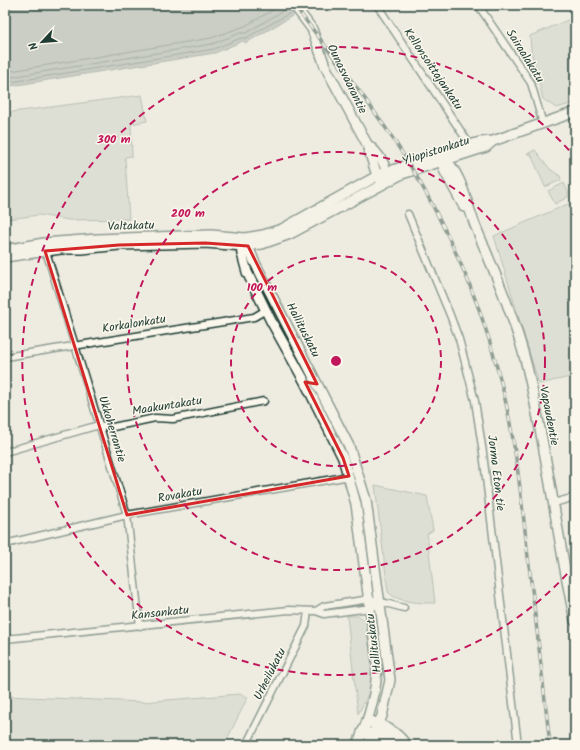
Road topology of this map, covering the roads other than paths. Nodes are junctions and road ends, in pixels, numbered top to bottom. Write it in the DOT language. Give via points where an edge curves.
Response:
graph roads {
  1 [pos="294,5"];
  2 [pos="377,5"];
  3 [pos="478,5"];
  4 [pos="575,112"];
  5 [pos="543,124"];
  6 [pos="493,141"];
  7 [pos="367,144"];
  8 [pos="470,145"];
  9 [pos="444,159"];
  10 [pos="387,172"];
  11 [pos="377,176"];
  12 [pos="385,182"];
  13 [pos="408,214"];
  14 [pos="245,243"];
  15 [pos="45,247"];
  16 [pos="5,250"];
  17 [pos="5,257"];
  18 [pos="273,296"];
  19 [pos="266,310"];
  20 [pos="74,345"];
  21 [pos="5,357"];
  22 [pos="305,382"];
  23 [pos="317,384"];
  24 [pos="311,394"];
  25 [pos="264,401"];
  26 [pos="99,425"];
  27 [pos="5,452"];
  28 [pos="359,474"];
  29 [pos="349,476"];
  30 [pos="575,497"];
  31 [pos="554,503"];
  32 [pos="127,514"];
  33 [pos="5,544"];
  34 [pos="381,603"];
  35 [pos="370,604"];
  36 [pos="404,608"];
  37 [pos="308,611"];
  38 [pos="316,611"];
  39 [pos="575,621"];
  40 [pos="140,626"];
  41 [pos="5,639"];
  42 [pos="373,723"];
  43 [pos="368,737"];
  44 [pos="246,745"];
  45 [pos="357,745"];
  46 [pos="394,745"];
  47 [pos="405,745"];
  48 [pos="518,745"];
  1 -- 7 [label="street, Ounasvaarantie" via="312,29 325,66"];
  2 -- 8 [label="street, Kellonsoittajankatu"];
  3 -- 5 [label="street, Sairaalakatu" via="531,83"];
  4 -- 5 [label="street, Yliopistonkatu"];
  5 -- 6 [label="street, Yliopistonkatu"];
  6 -- 8 [label="street, Yliopistonkatu" via="487,140"];
  6 -- 9 [label="street, Yliopistonkatu" via="486,148"];
  7 -- 10 [label="street, Ounasvaarantie" via="375,151"];
  7 -- 11 [label="street, Ounasvaarantie"];
  8 -- 9 [label="street, Yliopistonkatu"];
  9 -- 10 [label="street, Yliopistonkatu"];
  9 -- 12 [label="street, Yliopistonkatu"];
  9 -- 31 [label="street, Vapaudentie" via="456,171 502,291 527,366"];
  10 -- 11 [label="street, Valtakatu"];
  10 -- 12 [label="street"];
  11 -- 12 [label="street"];
  11 -- 14 [label="street, Valtakatu" via="282,228"];
  12 -- 14 [label="street, Valtakatu" via="286,236 262,244"];
  13 -- 48 [label="street, Jorma Eton tie" via="459,339 475,401"];
  14 -- 15 [label="street, Valtakatu"];
  14 -- 18 [label="street, Hallituskatu"];
  14 -- 19 [label="street, Hallituskatu" via="247,272"];
  15 -- 16 [label="street, Valtakatu"];
  15 -- 17 [label="street, Valtakatu"];
  15 -- 20 [label="street, Ukkoherrantie"];
  18 -- 19 [label="street"];
  18 -- 23 [label="street, Hallituskatu"];
  19 -- 20 [label="street, Korkalonkatu" via="254,317"];
  19 -- 22 [label="street, Hallituskatu"];
  20 -- 21 [label="street, Korkalonkatu"];
  20 -- 26 [label="street, Ukkoherrantie"];
  22 -- 23 [label="street"];
  22 -- 24 [label="street, Hallituskatu"];
  23 -- 24 [label="street"];
  23 -- 28 [label="street, Hallituskatu" via="349,446"];
  24 -- 29 [label="street, Hallituskatu" via="344,458"];
  25 -- 26 [label="street, Maakuntakatu" via="114,427"];
  26 -- 27 [label="street, Maakuntakatu"];
  26 -- 32 [label="street, Ukkoherrantie"];
  28 -- 29 [label="street, Rovakatu"];
  28 -- 34 [label="street, Hallituskatu" via="366,500"];
  29 -- 32 [label="street, Rovakatu"];
  29 -- 35 [label="street, Hallituskatu" via="356,504"];
  30 -- 31 [label="street"];
  31 -- 39 [label="street, Vapaudentie"];
  32 -- 33 [label="street, Rovakatu"];
  32 -- 40 [label="street, Ukkoherrantie"];
  34 -- 35 [label="street, Kansankatu"];
  34 -- 36 [label="street, Kansankatu"];
  34 -- 42 [label="street, Hallituskatu" via="390,680 382,716"];
  35 -- 38 [label="street, Kansankatu" via="324,606"];
  35 -- 38 [label="street, Kansankatu" via="324,614"];
  35 -- 42 [label="street, Hallituskatu" via="377,672"];
  37 -- 38 [label="street, Kansankatu"];
  37 -- 40 [label="street, Kansankatu" via="289,610"];
  37 -- 44 [label="street, Urheilukatu" via="306,626"];
  40 -- 41 [label="street, Kansankatu"];
  42 -- 43 [label="street, Hallituskatu"];
  42 -- 47 [label="highway" via="396,734"];
  43 -- 45 [label="street, Hallituskatu"];
  43 -- 46 [label="highway" via="383,738"];
}
